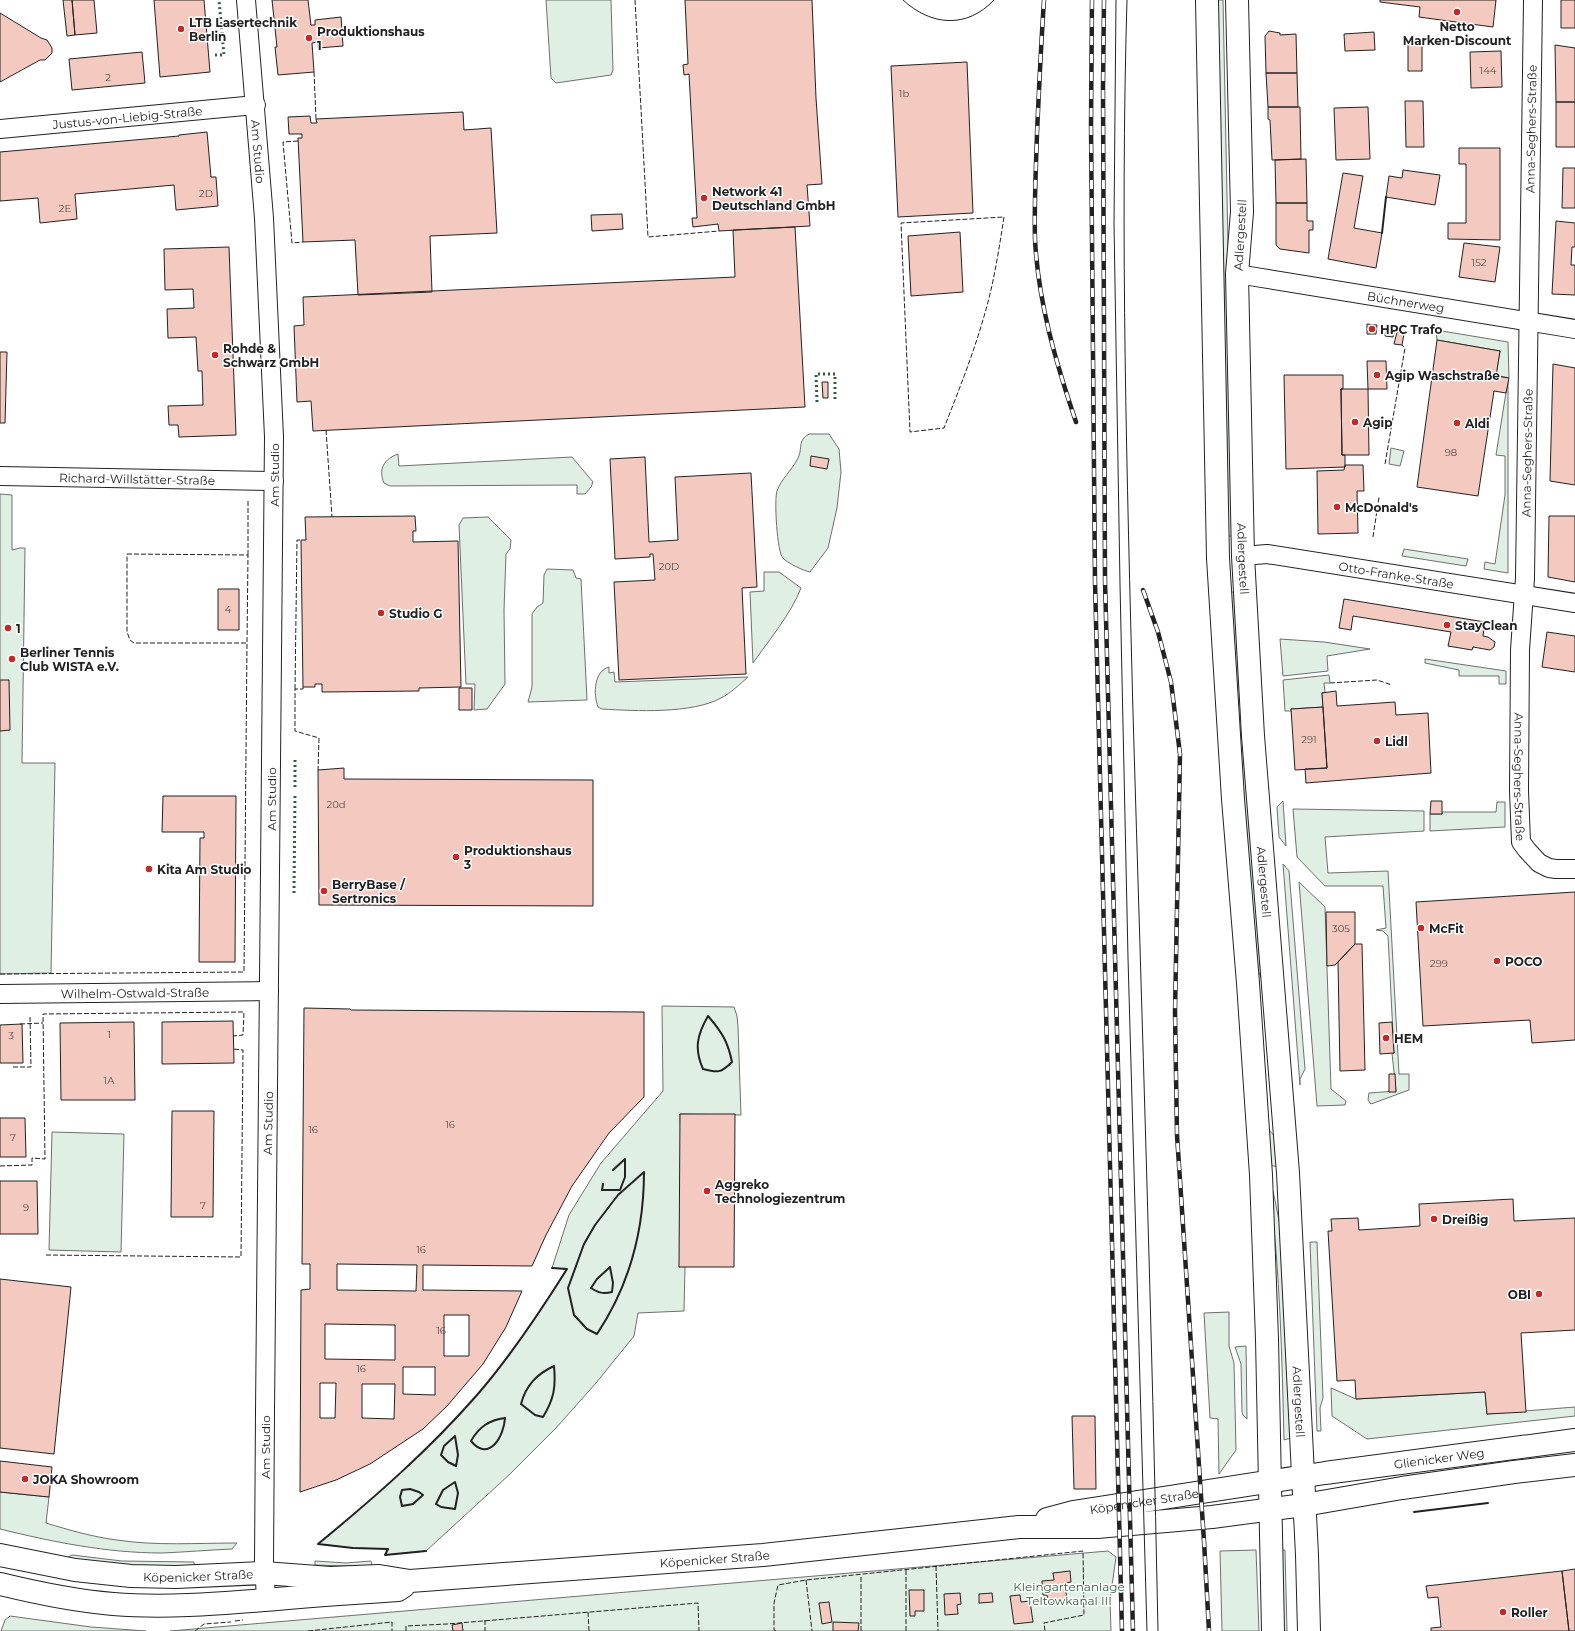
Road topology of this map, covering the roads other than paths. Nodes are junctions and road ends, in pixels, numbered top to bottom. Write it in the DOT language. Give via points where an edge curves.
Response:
graph roads {
  1 [pos="246,0"];
  2 [pos="1207,0"];
  3 [pos="1237,0"];
  4 [pos="1533,0"];
  5 [pos="256,105"];
  6 [pos="0,129"];
  7 [pos="1237,274"];
  8 [pos="1528,321"];
  9 [pos="1575,329"];
  10 [pos="0,476"];
  11 [pos="274,481"];
  12 [pos="1243,556"];
  13 [pos="1218,558"];
  14 [pos="1525,595"];
  15 [pos="1575,603"];
  16 [pos="1575,869"];
  17 [pos="269,991"];
  18 [pos="0,994"];
  19 [pos="1255,1082"];
  20 [pos="1285,1117"];
  21 [pos="1288,1173"];
  22 [pos="1261,1175"];
  23 [pos="1575,1440"];
  24 [pos="1575,1465"];
  25 [pos="1303,1478"];
  26 [pos="1270,1483"];
  27 [pos="1304,1505"];
  28 [pos="1270,1510"];
  29 [pos="1019,1527"];
  30 [pos="2,1562"];
  31 [pos="264,1574"];
  32 [pos="410,1581"];
  33 [pos="0,1584"];
  34 [pos="266,1600"];
  35 [pos="1273,1631"];
  36 [pos="1309,1631"];
  1 -- 5 [label="street, Am Studio"];
  2 -- 13 [label="main road, Adlergestell"];
  3 -- 7 [label="main road, Adlergestell" via="1242,212"];
  4 -- 8 [label="street, Anna-Seghers-Straße"];
  5 -- 6 [label="street, Justus-von-Liebig-Straße"];
  5 -- 11 [label="street, Am Studio" via="273,396"];
  7 -- 8 [label="street, Büchnerweg"];
  7 -- 12 [label="main road, Adlergestell"];
  8 -- 9 [label="street, Büchnerweg"];
  8 -- 14 [label="street, Anna-Seghers-Straße"];
  10 -- 11 [label="street, Richard-Willstätter-Straße"];
  11 -- 17 [label="street, Am Studio"];
  12 -- 13 [label="main road, Otto-Franke-Straße"];
  12 -- 14 [label="street, Otto-Franke-Straße" via="1267,554"];
  12 -- 20 [label="main road, Adlergestell" via="1253,736"];
  13 -- 19 [label="main road, Adlergestell" via="1233,799"];
  14 -- 15 [label="street, Otto-Franke-Straße"];
  14 -- 16 [label="street, Anna-Seghers-Straße" via="1520,657 1521,842 1539,862 1549,868"];
  17 -- 18 [label="street, Wilhelm-Ostwald-Straße"];
  17 -- 31 [label="street, Am Studio"];
  19 -- 20 [label="main road, Adlergestell" via="1267,1117"];
  19 -- 22 [label="main road, Adlergestell"];
  20 -- 21 [label="main road, Adlergestell"];
  21 -- 22 [label="main road"];
  21 -- 25 [label="main road, Adlergestell"];
  22 -- 26 [label="main road, Adlergestell"];
  23 -- 25 [label="main road, Glienicker Weg"];
  24 -- 27 [label="main road, Glienicker Weg" via="1424,1485"];
  25 -- 26 [label="main road, Glienicker Weg"];
  25 -- 27 [label="main road, Adlergestell"];
  26 -- 28 [label="main road, Adlergestell"];
  26 -- 29 [label="main road, Köpenicker Straße" via="1073,1512"];
  27 -- 28 [label="main road, Glienicker Weg"];
  27 -- 36 [label="main road, Adlergestell"];
  28 -- 29 [label="main road, Köpenicker Straße" via="1097,1527"];
  28 -- 35 [label="main road, Adlergestell"];
  29 -- 32 [label="main road, Köpenicker Straße" via="763,1555"];
  30 -- 31 [label="main road, Köpenicker Straße" via="131,1576"];
  31 -- 32 [label="main road, Köpenicker Straße" via="330,1578 379,1576"];
  31 -- 34 [label="street, Am Studio"];
  32 -- 34 [label="main road, Köpenicker Straße" via="398,1590"];
  33 -- 34 [label="main road, Köpenicker Straße" via="114,1604 168,1606"];
}
